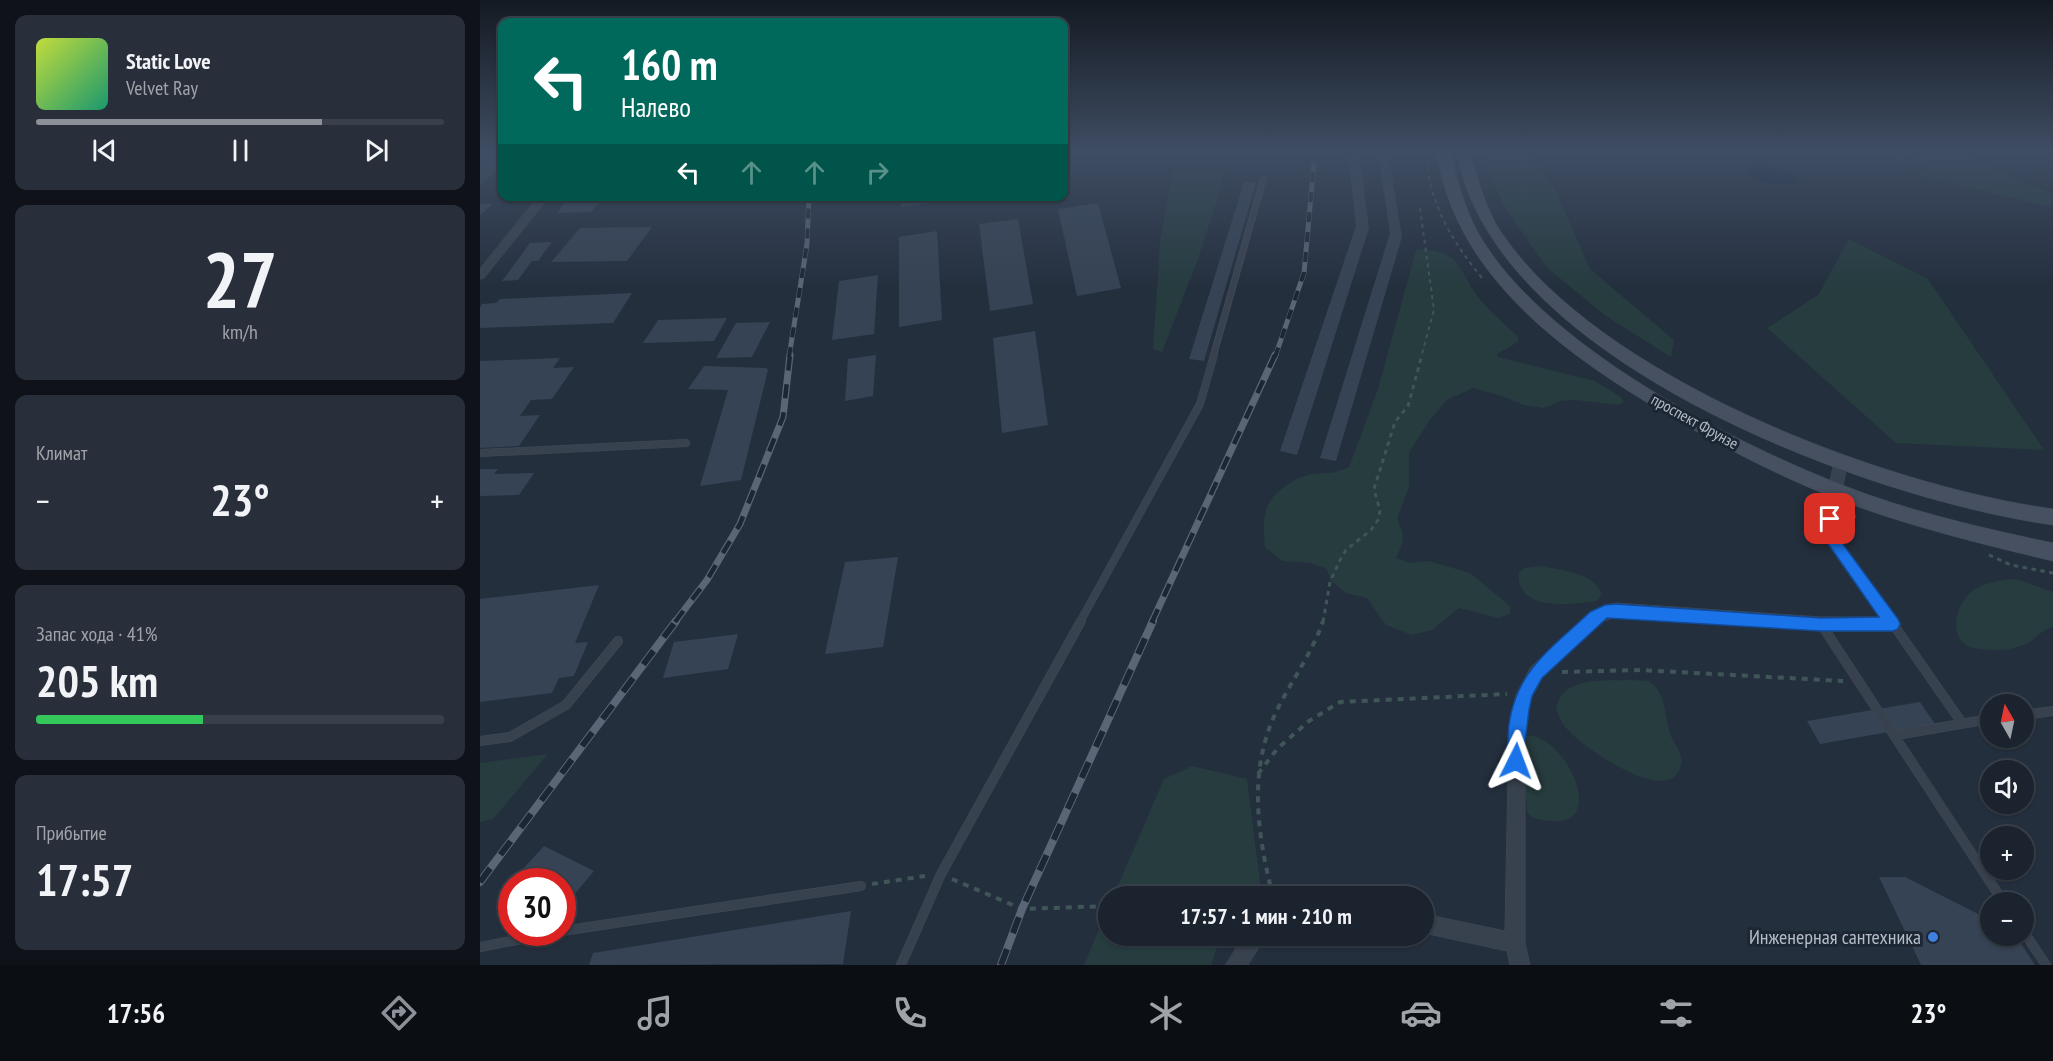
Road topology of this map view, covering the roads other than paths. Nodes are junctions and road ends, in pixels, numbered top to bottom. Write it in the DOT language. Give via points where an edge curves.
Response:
graph roads {
  1 [pos="1258,197"];
  2 [pos="1455,197"];
  3 [pos="1477,197"];
  4 [pos="541,201"];
  5 [pos="480,276"];
  6 [pos="686,443"];
  7 [pos="480,453"];
  8 [pos="1841,461"];
  9 [pos="1837,491"];
  10 [pos="2053,517"];
  11 [pos="2053,552"];
  12 [pos="1821,624"];
  13 [pos="1893,624"];
  14 [pos="618,641"];
  15 [pos="2053,711"];
  16 [pos="2034,714"];
  17 [pos="1980,720"];
  18 [pos="1962,723"];
  19 [pos="1896,735"];
  20 [pos="480,741"];
  21 [pos="861,886"];
  22 [pos="1997,892"];
  23 [pos="1434,926"];
  24 [pos="576,929"];
  25 [pos="1515,943"];
  26 [pos="498,944"];
  27 [pos="1249,946"];
  28 [pos="2033,946"];
  29 [pos="480,947"];
  30 [pos="901,965"];
  31 [pos="1236,965"];
  32 [pos="1520,965"];
  33 [pos="2046,965"];
  1 -- 30 [label="lane" via="1200,404 941,874"];
  2 -- 9 [label="main road, проспект Фрунзе" via="1482,251 1521,299 1567,340 1629,384 1705,429"];
  3 -- 8 [label="main road, проспект Фрунзе" via="1494,231 1533,280 1584,326 1662,377 1762,428"];
  4 -- 5 [label="street"];
  6 -- 7 [label="lane"];
  8 -- 9 [label="street"];
  8 -- 10 [label="main road, проспект Фрунзе" via="1938,493"];
  9 -- 11 [label="main road, проспект Фрунзе" via="1909,515"];
  9 -- 13 [label="street" via="1827,532"];
  12 -- 13 [label="street"];
  12 -- 19 [label="lane"];
  12 -- 25 [label="street" via="1616,610 1596,617 1536,673 1524,695 1517,724"];
  13 -- 18 [label="lane"];
  14 -- 20 [label="lane" via="566,705 510,737"];
  15 -- 16 [label="lane"];
  17 -- 18 [label="lane"];
  18 -- 19 [label="lane"];
  19 -- 22 [label="lane"];
  21 -- 24 [label="lane"];
  23 -- 25 [label="street"];
  25 -- 32 [label="street"];
  26 -- 29 [label="lane"];
  27 -- 31 [label="street"];
  28 -- 33 [label="lane"];
}
